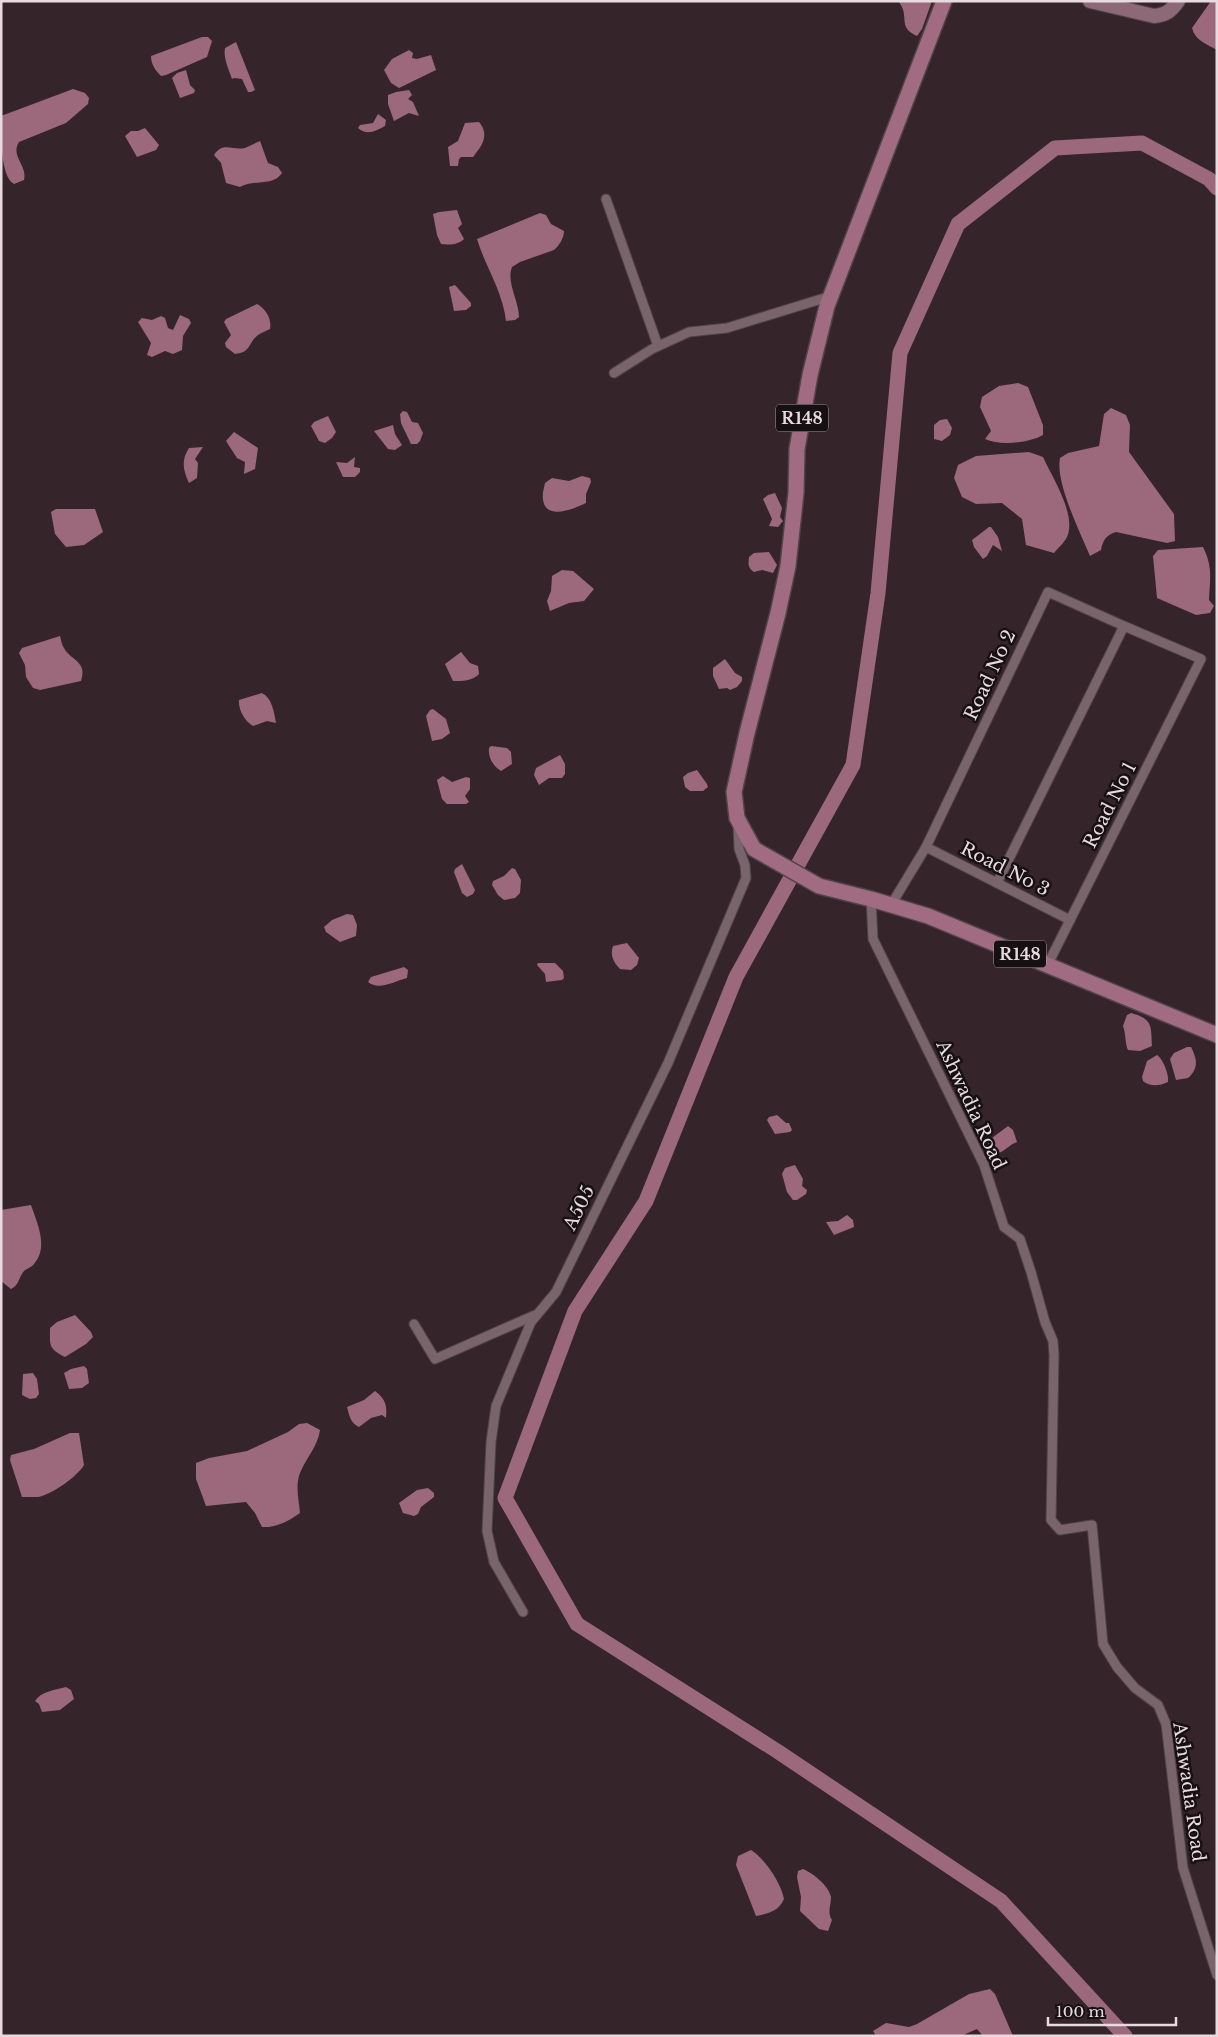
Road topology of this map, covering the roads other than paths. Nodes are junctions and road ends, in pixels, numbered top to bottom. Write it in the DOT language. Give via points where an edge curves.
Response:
graph roads {
  1 [pos="944,1"];
  2 [pos="1090,1"];
  3 [pos="1178,1"];
  4 [pos="606,200"];
  5 [pos="831,296"];
  6 [pos="658,346"];
  7 [pos="614,372"];
  8 [pos="1124,626"];
  9 [pos="737,818"];
  10 [pos="926,847"];
  11 [pos="997,883"];
  12 [pos="871,899"];
  13 [pos="891,905"];
  14 [pos="1070,920"];
  15 [pos="1047,966"];
  16 [pos="1217,1035"];
  17 [pos="538,1314"];
  18 [pos="414,1324"];
  19 [pos="522,1612"];
  20 [pos="1217,1975"];
  1 -- 5 [label="main road, R148"];
  2 -- 3 [label="main road" via="1154,16 1170,11"];
  4 -- 6 [label="street"];
  5 -- 6 [label="street" via="727,328 689,332"];
  5 -- 9 [label="main road, R148" via="810,375 797,449 788,566 734,792"];
  6 -- 7 [label="street"];
  8 -- 10 [label="street, Road No 2" via="1048,592"];
  8 -- 11 [label="street"];
  8 -- 14 [label="street, Road No 1" via="1201,659"];
  9 -- 12 [label="main road, R148" via="754,848 819,886"];
  9 -- 17 [label="street, A505" via="739,849 746,878 668,1063 556,1292"];
  10 -- 11 [label="street, Road No 3"];
  10 -- 13 [label="street"];
  11 -- 14 [label="street, Road No 3"];
  12 -- 13 [label="main road, R148"];
  12 -- 20 [label="street, Ashwadia Road" via="873,939 984,1165 1004,1227 1020,1239 1031,1272 1044,1322 1053,1341 1051,1520 1060,1530 1092,1525 1104,1644 1134,1688 1158,1705 1166,1724 1182,1868"];
  13 -- 15 [label="main road, R148" via="928,916"];
  14 -- 15 [label="street, Road No 1"];
  15 -- 16 [label="main road, R148"];
  17 -- 18 [label="street" via="435,1359"];
  17 -- 19 [label="street, A505" via="531,1322 496,1406 486,1531 494,1562"];
}
